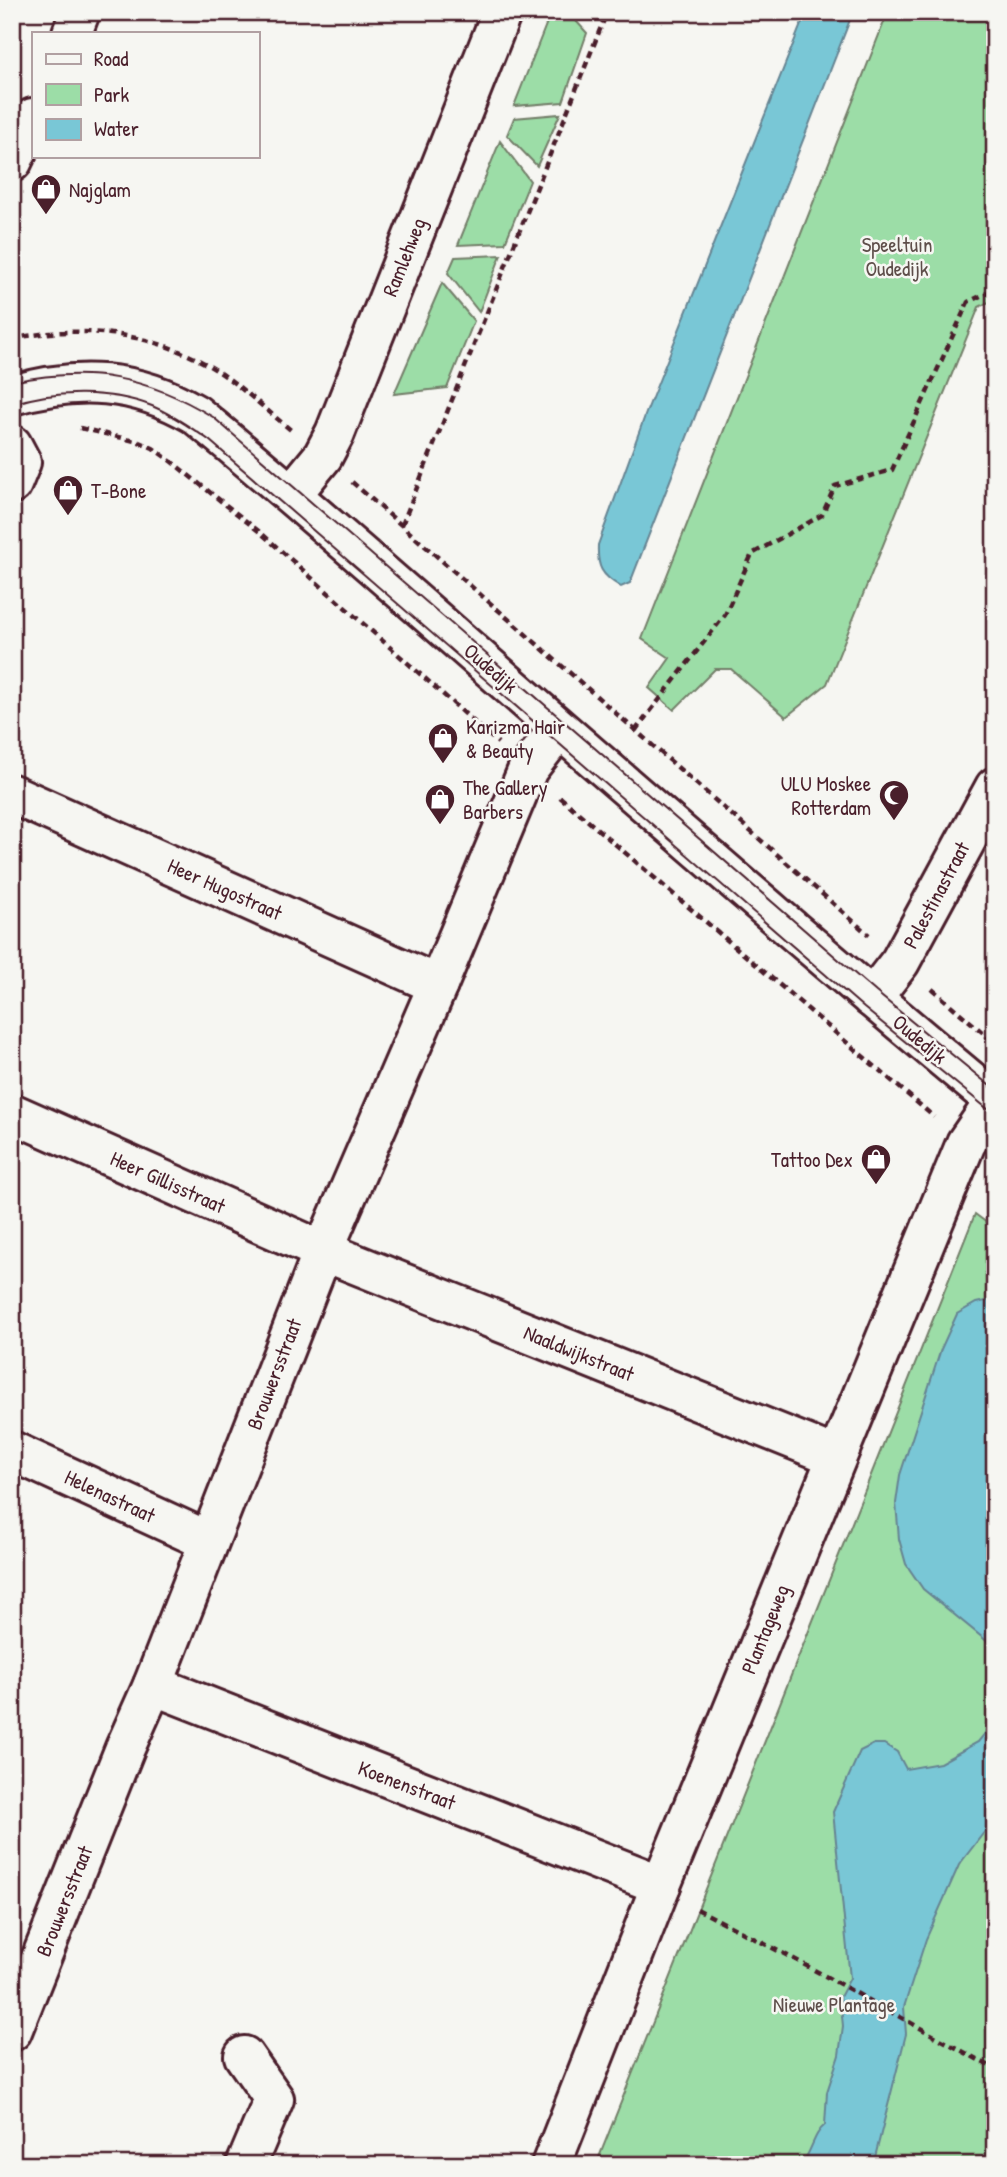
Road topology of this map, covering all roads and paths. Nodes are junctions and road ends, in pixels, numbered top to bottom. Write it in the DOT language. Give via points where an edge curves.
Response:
graph roads {
  1 [pos="80,12"];
  2 [pos="502,12"];
  3 [pos="607,12"];
  4 [pos="72,32"];
  5 [pos="32,120"];
  6 [pos="12,163"];
  7 [pos="995,289"];
  8 [pos="12,395"];
  9 [pos="12,445"];
  10 [pos="12,484"];
  11 [pos="292,494"];
  12 [pos="402,525"];
  13 [pos="559,729"];
  14 [pos="635,731"];
  15 [pos="995,787"];
  16 [pos="12,794"];
  17 [pos="438,985"];
  18 [pos="872,998"];
  19 [pos="995,1101"];
  20 [pos="12,1113"];
  21 [pos="323,1251"];
  22 [pos="12,1451"];
  23 [pos="835,1456"];
  24 [pos="208,1541"];
  25 [pos="153,1685"];
  26 [pos="661,1885"];
  27 [pos="12,2031"];
  28 [pos="244,2056"];
  29 [pos="995,2069"];
  30 [pos="246,2165"];
  31 [pos="551,2165"];
  1 -- 4 [label="street"];
  2 -- 11 [label="street, Ramlehweg" via="335,433"];
  3 -- 12 [label="path"];
  5 -- 6 [label="street"];
  7 -- 14 [label="path" via="968,302 892,470 835,486 822,515 752,554 725,615"];
  8 -- 11 [label="street, Oudedijk" via="86,382 153,394 195,414"];
  9 -- 10 [label="street" via="21,462"];
  11 -- 13 [label="street, Oudedijk"];
  13 -- 17 [label="street, Brouwersstraat" via="528,769"];
  13 -- 18 [label="street, Oudedijk"];
  15 -- 18 [label="street, Palestinastraat" via="900,962"];
  16 -- 17 [label="street, Heer Hugostraat"];
  17 -- 21 [label="street, Brouwersstraat"];
  18 -- 19 [label="street, Oudedijk"];
  19 -- 23 [label="street, Plantageweg" via="966,1143"];
  20 -- 21 [label="street, Heer Gillisstraat"];
  21 -- 23 [label="street, Naaldwijkstraat"];
  21 -- 24 [label="street, Brouwersstraat"];
  22 -- 24 [label="street, Helenastraat"];
  23 -- 26 [label="street, Plantageweg"];
  24 -- 25 [label="street, Brouwersstraat"];
  25 -- 26 [label="street, Koenenstraat"];
  25 -- 27 [label="street, Brouwersstraat"];
  26 -- 29 [label="path" via="698,1910"];
  26 -- 31 [label="street, Plantageweg"];
  28 -- 30 [label="street" via="274,2099"];
}
